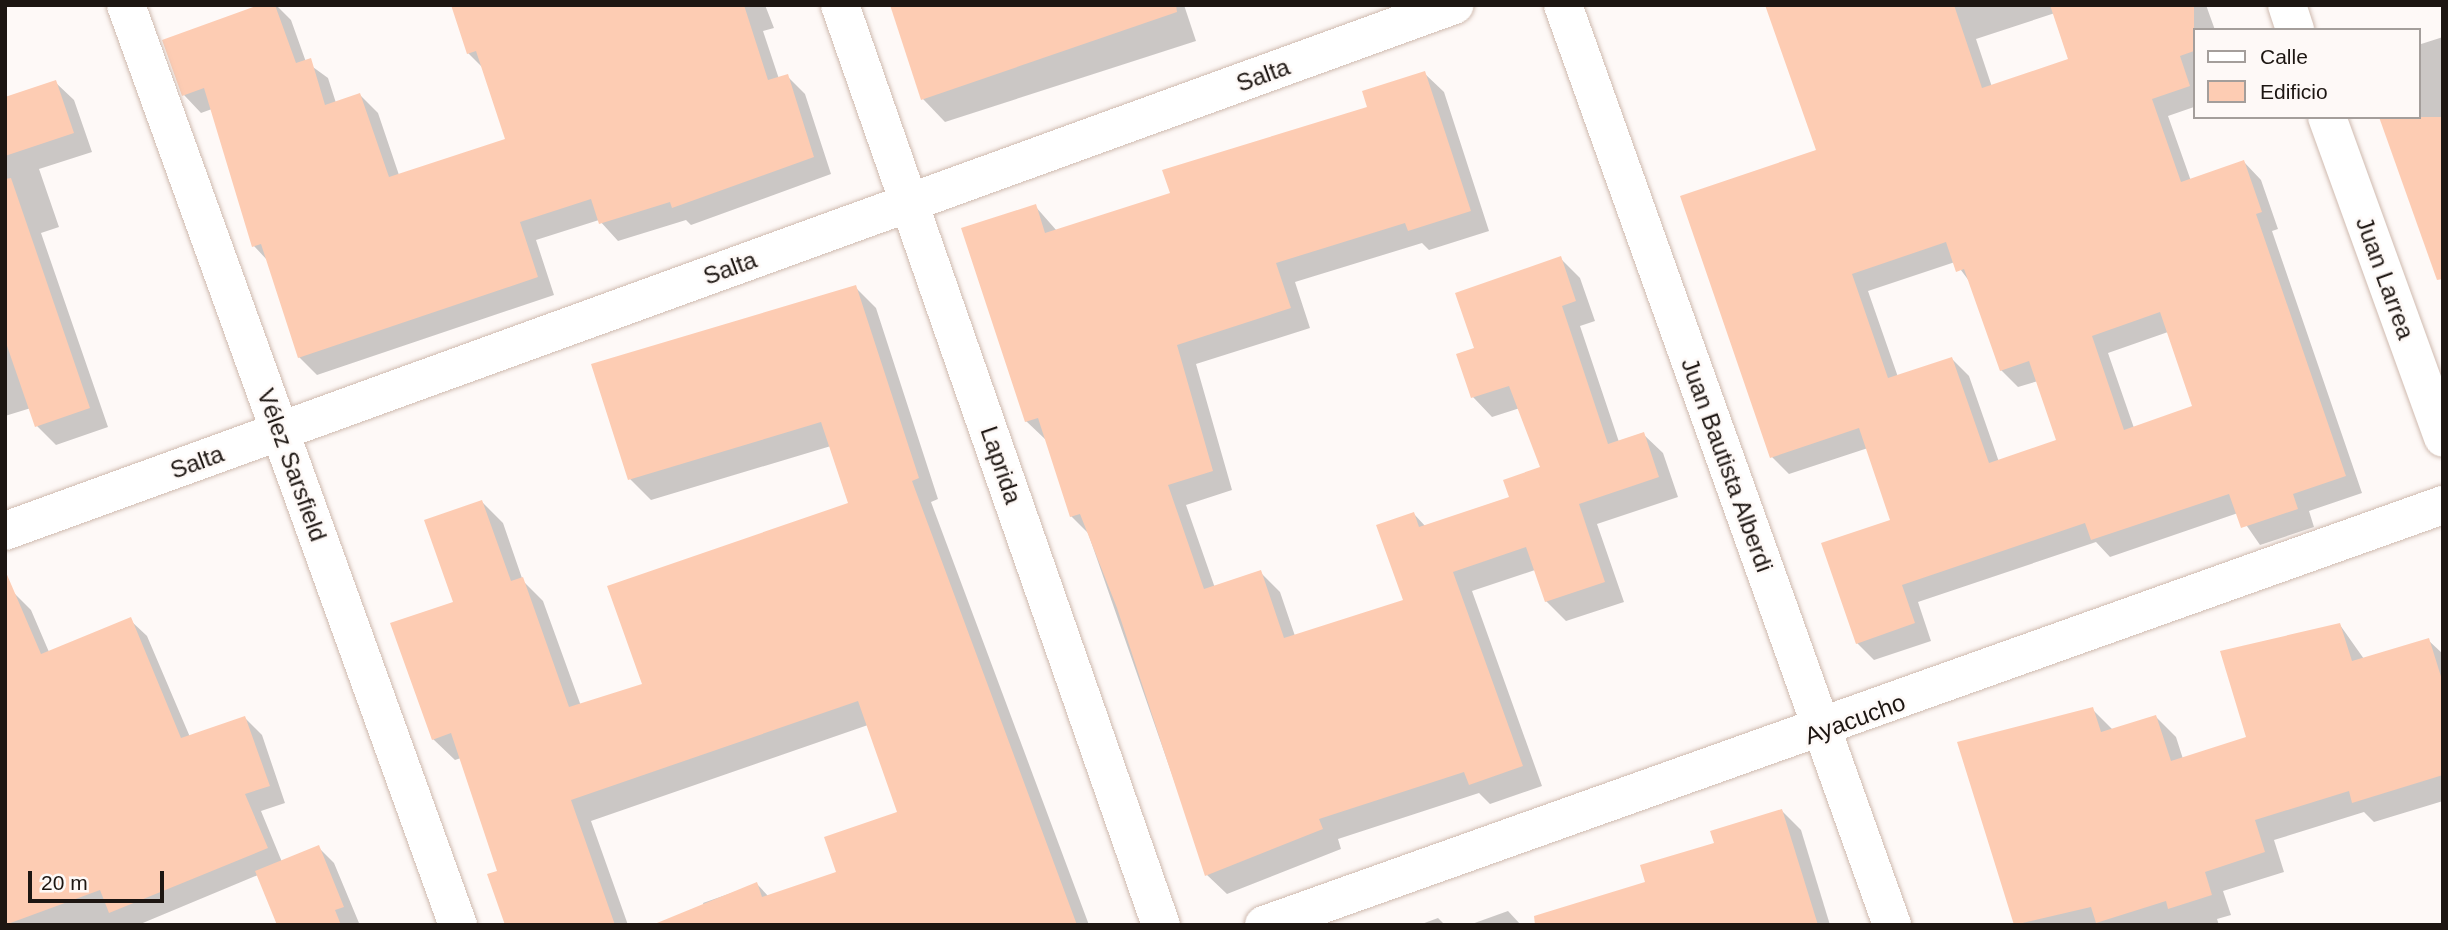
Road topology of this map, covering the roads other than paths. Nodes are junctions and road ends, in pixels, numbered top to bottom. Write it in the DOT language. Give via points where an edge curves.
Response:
graph roads {
  1 [pos="126,5"];
  2 [pos="840,5"];
  3 [pos="1454,5"];
  4 [pos="1563,5"];
  5 [pos="2287,5"];
  6 [pos="2294,28"];
  7 [pos="2328,119"];
  8 [pos="910,203"];
  9 [pos="280,432"];
  10 [pos="2443,438"];
  11 [pos="2443,505"];
  12 [pos="5,531"];
  13 [pos="1821,732"];
  14 [pos="458,925"];
  15 [pos="1161,925"];
  16 [pos="1264,925"];
  17 [pos="1892,925"];
  1 -- 9 [label="street, Vélez Sarsfield"];
  2 -- 8 [label="street, Laprida"];
  3 -- 8 [label="street, Salta"];
  4 -- 13 [label="street, Juan Bautista Alberdi"];
  5 -- 6 [label="street"];
  7 -- 10 [label="street, Juan Larrea"];
  8 -- 9 [label="street, Salta"];
  8 -- 15 [label="street, Laprida"];
  9 -- 12 [label="street, Salta"];
  9 -- 14 [label="street, Vélez Sarsfield"];
  11 -- 13 [label="street, Ayacucho"];
  13 -- 16 [label="street, Ayacucho"];
  13 -- 17 [label="street, Juan Bautista Alberdi"];
}
